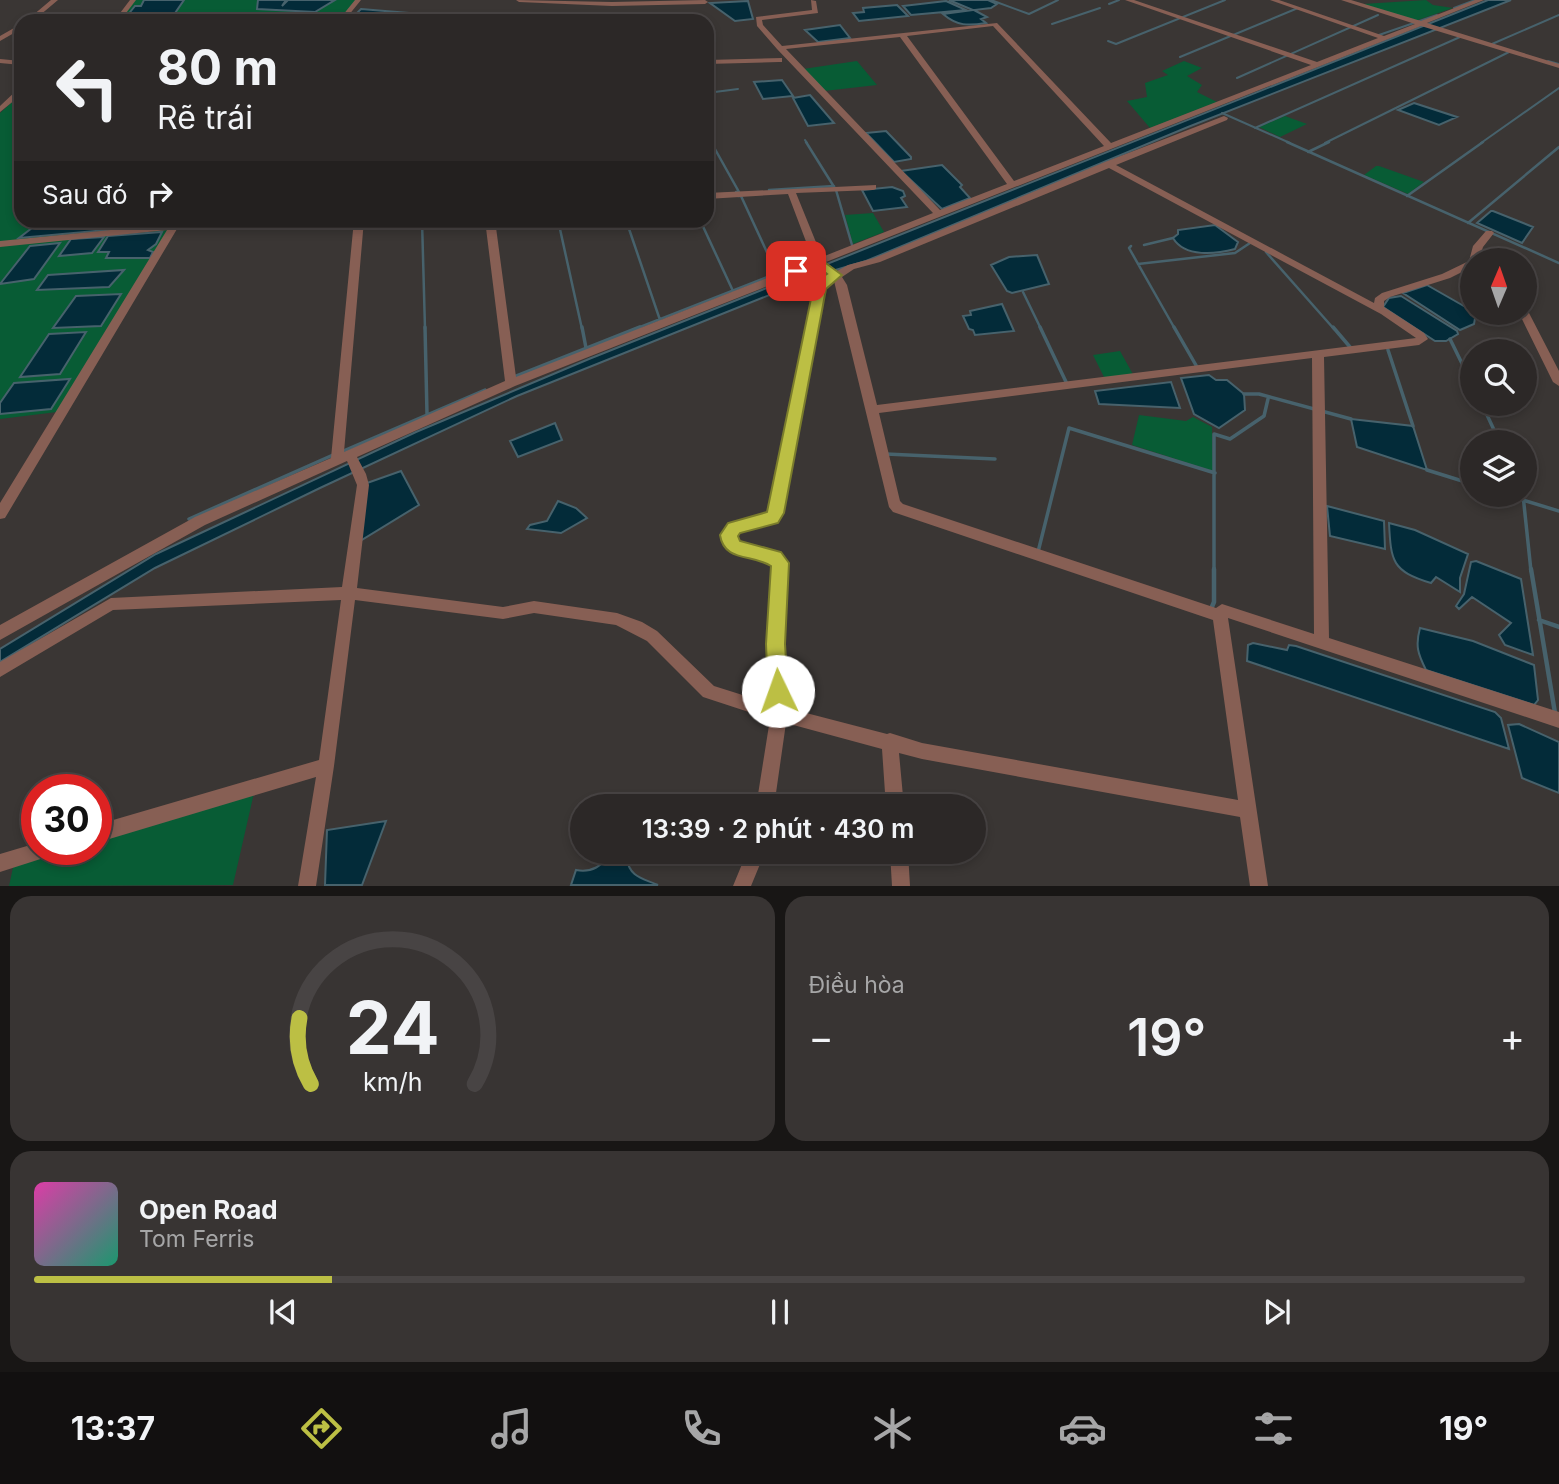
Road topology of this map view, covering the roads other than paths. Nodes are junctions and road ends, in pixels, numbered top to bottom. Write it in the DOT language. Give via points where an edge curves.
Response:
graph roads {
  1 [pos="55,0"];
  2 [pos="133,0"];
  3 [pos="358,0"];
  4 [pos="519,0"];
  5 [pos="1128,0"];
  6 [pos="1273,0"];
  7 [pos="1344,0"];
  8 [pos="1481,0"];
  9 [pos="813,1"];
  10 [pos="705,2"];
  11 [pos="38,14"];
  12 [pos="122,14"];
  13 [pos="347,14"];
  14 [pos="1420,24"];
  15 [pos="902,34"];
  16 [pos="1384,38"];
  17 [pos="779,48"];
  18 [pos="779,60"];
  19 [pos="714,62"];
  20 [pos="1316,64"];
  21 [pos="1559,66"];
  22 [pos="14,97"];
  23 [pos="0,110"];
  24 [pos="1224,118"];
  25 [pos="1109,146"];
  26 [pos="1108,164"];
  27 [pos="1012,185"];
  28 [pos="873,187"];
  29 [pos="791,191"];
  30 [pos="714,195"];
  31 [pos="939,214"];
  32 [pos="140,228"];
  33 [pos="174,228"];
  34 [pos="358,228"];
  35 [pos="491,228"];
  36 [pos="1489,233"];
  37 [pos="3,243"];
  38 [pos="1477,248"];
  39 [pos="821,263"];
  40 [pos="1460,268"];
  41 [pos="834,274"];
  42 [pos="1381,311"];
  43 [pos="1531,326"];
  44 [pos="1318,355"];
  45 [pos="1559,382"];
  46 [pos="511,383"];
  47 [pos="871,410"];
  48 [pos="350,456"];
  49 [pos="337,459"];
  50 [pos="0,514"];
  51 [pos="350,593"];
  52 [pos="1220,616"];
  53 [pos="0,633"];
  54 [pos="1322,644"];
  55 [pos="0,670"];
  56 [pos="779,714"];
  57 [pos="1559,720"];
  58 [pos="890,741"];
  59 [pos="326,766"];
  60 [pos="767,794"];
  61 [pos="894,794"];
  62 [pos="1247,810"];
  63 [pos="112,829"];
  64 [pos="21,857"];
  65 [pos="0,863"];
  66 [pos="751,864"];
  67 [pos="900,864"];
  68 [pos="307,886"];
  69 [pos="742,886"];
  70 [pos="901,886"];
  71 [pos="1259,886"];
  1 -- 11 [label="street"];
  2 -- 12 [label="street"];
  3 -- 13 [label="street"];
  4 -- 10 [label="street"];
  5 -- 20 [label="street"];
  6 -- 16 [label="street"];
  7 -- 14 [label="street"];
  8 -- 14 [label="street"];
  9 -- 17 [label="street" via="816,12 758,18 761,29"];
  14 -- 16 [label="street"];
  14 -- 21 [label="street"];
  15 -- 17 [label="street"];
  15 -- 25 [label="street" via="995,24"];
  15 -- 27 [label="street"];
  16 -- 20 [label="street"];
  17 -- 31 [label="street"];
  18 -- 19 [label="street"];
  20 -- 25 [label="street"];
  22 -- 23 [label="street"];
  24 -- 26 [label="street"];
  25 -- 27 [label="street"];
  26 -- 41 [label="street"];
  26 -- 42 [label="street"];
  27 -- 31 [label="street"];
  28 -- 29 [label="street"];
  29 -- 30 [label="street"];
  29 -- 39 [label="street"];
  31 -- 39 [label="street"];
  32 -- 37 [label="street"];
  33 -- 50 [label="street"];
  34 -- 49 [label="street"];
  35 -- 46 [label="street"];
  36 -- 38 [label="street"];
  39 -- 41 [label="street"];
  39 -- 46 [label="street"];
  40 -- 42 [label="street" via="1382,297"];
  41 -- 47 [label="street" via="842,285"];
  41 -- 56 [label="street" via="819,289 775,513 772,518 734,528 729,535 735,547 774,558 780,565"];
  42 -- 44 [label="street" via="1423,340"];
  43 -- 45 [label="street"];
  44 -- 47 [label="street"];
  44 -- 54 [label="street"];
  46 -- 48 [label="street"];
  47 -- 52 [label="street" via="898,508"];
  48 -- 49 [label="street"];
  48 -- 51 [label="street" via="363,485"];
  49 -- 53 [label="street" via="179,532"];
  51 -- 55 [label="street" via="111,604"];
  51 -- 56 [label="street" via="503,613 534,607 617,619 652,636 709,692"];
  51 -- 59 [label="street"];
  52 -- 54 [label="street" via="1222,610"];
  52 -- 62 [label="street"];
  54 -- 57 [label="street"];
  56 -- 58 [label="street"];
  56 -- 60 [label="street"];
  58 -- 61 [label="street"];
  58 -- 62 [label="street" via="922,751"];
  59 -- 63 [label="street"];
  59 -- 68 [label="street"];
  62 -- 71 [label="street"];
  64 -- 65 [label="street"];
  66 -- 69 [label="street"];
  67 -- 70 [label="street"];
}
